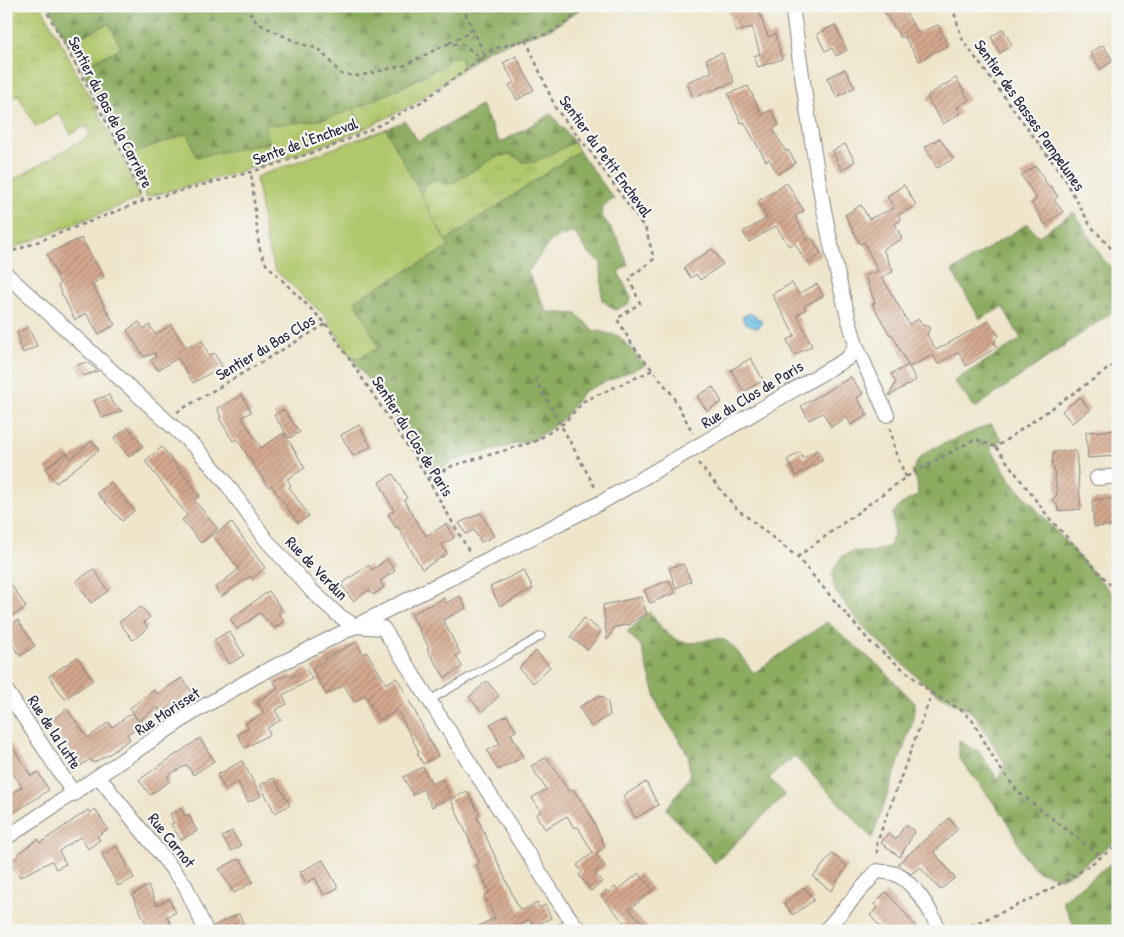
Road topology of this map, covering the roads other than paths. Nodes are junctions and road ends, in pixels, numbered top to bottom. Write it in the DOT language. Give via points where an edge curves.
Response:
graph roads {
  1 [pos="792,6"];
  2 [pos="6,274"];
  3 [pos="856,345"];
  4 [pos="887,415"];
  5 [pos="1118,476"];
  6 [pos="1097,478"];
  7 [pos="355,626"];
  8 [pos="542,636"];
  9 [pos="6,690"];
  10 [pos="430,700"];
  11 [pos="99,777"];
  12 [pos="74,794"];
  13 [pos="6,838"];
  14 [pos="578,928"];
  15 [pos="206,931"];
  16 [pos="561,931"];
  17 [pos="825,931"];
  18 [pos="939,931"];
  1 -- 3 [label="street" via="840,292"];
  2 -- 7 [label="street, Rue de Verdun" via="196,448 312,592"];
  3 -- 4 [label="street"];
  3 -- 7 [label="street, Rue du Clos de Paris" via="848,358 602,502"];
  5 -- 6 [label="street"];
  7 -- 10 [label="street" via="383,628"];
  7 -- 11 [label="street, Rue Morisset" via="194,712"];
  8 -- 10 [label="lane"];
  9 -- 12 [label="street, Rue de la Lutte"];
  10 -- 14 [label="street"];
  11 -- 12 [label="street, Rue Morisset"];
  11 -- 15 [label="street, Rue Carnot" via="185,884"];
  12 -- 13 [label="street, Rue Morisset"];
  14 -- 16 [label="street"];
  17 -- 18 [label="street" via="877,871 893,873 903,879 920,897"];
}
